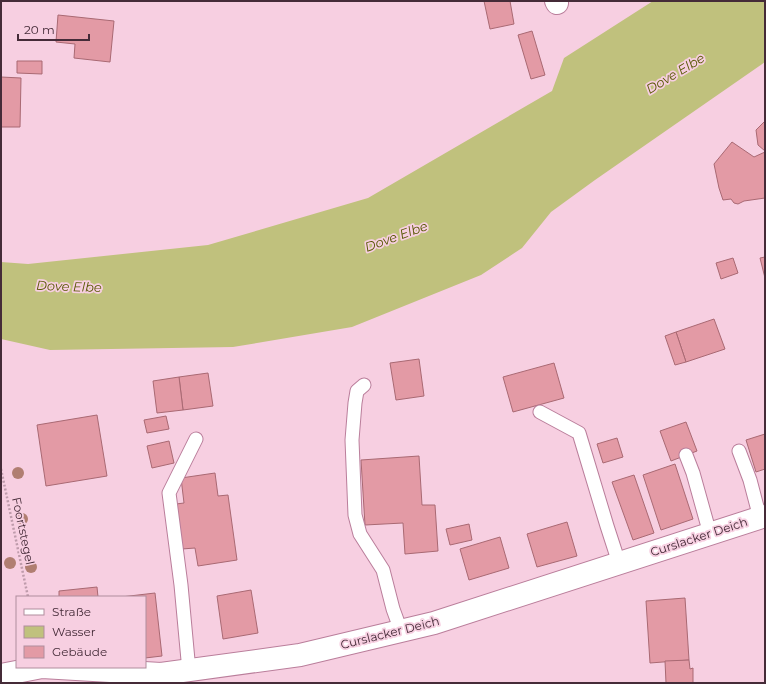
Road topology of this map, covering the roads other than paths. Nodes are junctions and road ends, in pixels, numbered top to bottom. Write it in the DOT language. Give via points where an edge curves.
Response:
graph roads {
  1 [pos="364,386"];
  2 [pos="540,412"];
  3 [pos="196,439"];
  4 [pos="739,452"];
  5 [pos="686,455"];
  6 [pos="763,517"];
  7 [pos="710,534"];
  8 [pos="619,563"];
  9 [pos="402,631"];
  10 [pos="37,668"];
  11 [pos="52,668"];
  12 [pos="189,671"];
  13 [pos="1,675"];
  14 [pos="161,679"];
  1 -- 9 [label="lane" via="358,391 353,419 355,514 360,534 383,570 393,609"];
  2 -- 8 [label="lane" via="579,433"];
  3 -- 12 [label="lane" via="169,493 182,585"];
  4 -- 6 [label="lane"];
  5 -- 7 [label="lane"];
  6 -- 7 [label="street, Curslacker Deich"];
  7 -- 8 [label="street, Curslacker Deich"];
  8 -- 9 [label="street, Curslacker Deich"];
  9 -- 12 [label="street, Curslacker Deich" via="300,655"];
  10 -- 13 [label="street, Curslacker Deich"];
  11 -- 14 [label="street, Curslacker Deich"];
  12 -- 14 [label="street, Curslacker Deich"];
}
